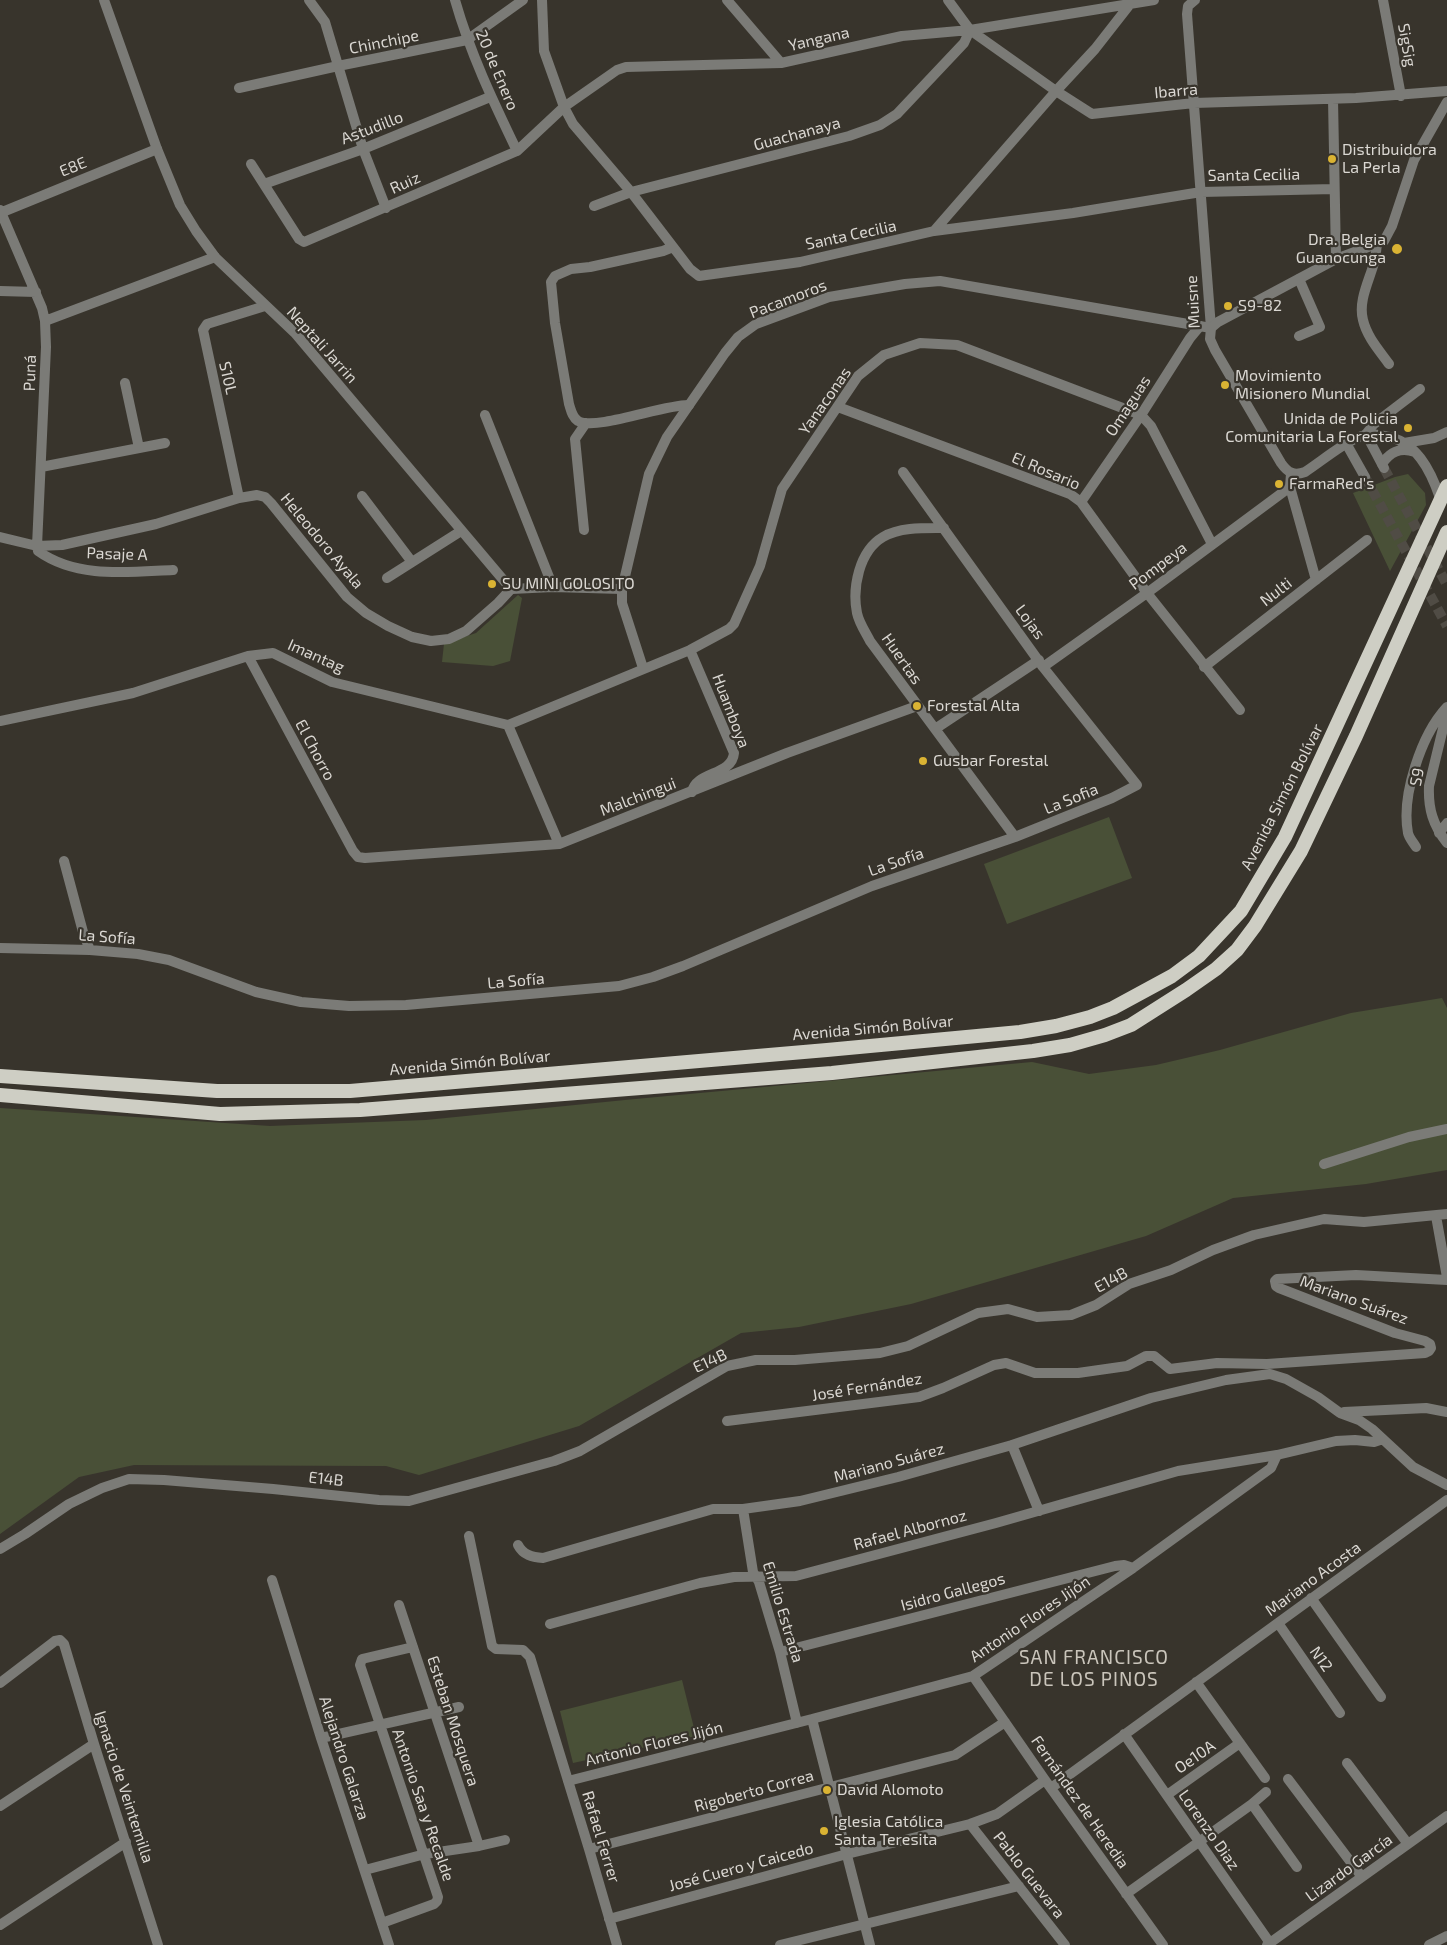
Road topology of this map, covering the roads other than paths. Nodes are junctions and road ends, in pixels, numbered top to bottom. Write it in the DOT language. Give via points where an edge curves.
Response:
graph roads {
  1 [pos="104,0"];
  2 [pos="309,0"];
  3 [pos="455,0"];
  4 [pos="522,0"];
  5 [pos="542,0"];
  6 [pos="727,0"];
  7 [pos="948,0"];
  8 [pos="1154,0"];
  9 [pos="1195,0"];
  10 [pos="1383,0"];
  11 [pos="1131,2"];
  12 [pos="970,30"];
  13 [pos="467,40"];
  14 [pos="781,63"];
  15 [pos="338,66"];
  16 [pos="239,88"];
  17 [pos="1056,91"];
  18 [pos="1447,91"];
  19 [pos="1401,96"];
  20 [pos="490,97"];
  21 [pos="1333,99"];
  22 [pos="1447,102"];
  23 [pos="1194,103"];
  24 [pos="564,108"];
  25 [pos="157,149"];
  26 [pos="363,149"];
  27 [pos="517,151"];
  28 [pos="251,164"];
  29 [pos="264,184"];
  30 [pos="1334,189"];
  31 [pos="631,192"];
  32 [pos="1201,192"];
  33 [pos="594,206"];
  34 [pos="386,208"];
  35 [pos="0,212"];
  36 [pos="934,231"];
  37 [pos="1377,244"];
  38 [pos="673,247"];
  39 [pos="215,257"];
  40 [pos="1336,259"];
  41 [pos="1299,279"];
  42 [pos="0,291"];
  43 [pos="36,292"];
  44 [pos="265,306"];
  45 [pos="45,321"];
  46 [pos="1205,327"];
  47 [pos="1298,336"];
  48 [pos="1389,364"];
  49 [pos="124,383"];
  50 [pos="1420,389"];
  51 [pos="689,405"];
  52 [pos="838,407"];
  53 [pos="485,415"];
  54 [pos="1141,415"];
  55 [pos="586,423"];
  56 [pos="1447,432"];
  57 [pos="1366,434"];
  58 [pos="165,442"];
  59 [pos="1404,443"];
  60 [pos="1347,444"];
  61 [pos="140,448"];
  62 [pos="1415,452"];
  63 [pos="41,467"];
  64 [pos="903,472"];
  65 [pos="1291,474"];
  66 [pos="1365,477"];
  67 [pos="1290,486"];
  68 [pos="1444,492"];
  69 [pos="362,496"];
  70 [pos="240,498"];
  71 [pos="1081,502"];
  72 [pos="944,528"];
  73 [pos="584,530"];
  74 [pos="461,531"];
  75 [pos="1447,532"];
  76 [pos="0,537"];
  77 [pos="1367,540"];
  78 [pos="1212,544"];
  79 [pos="37,546"];
  80 [pos="412,562"];
  81 [pos="174,570"];
  82 [pos="387,578"];
  83 [pos="1316,580"];
  84 [pos="553,587"];
  85 [pos="511,589"];
  86 [pos="622,589"];
  87 [pos="1148,593"];
  88 [pos="690,650"];
  89 [pos="248,656"];
  90 [pos="1041,664"];
  91 [pos="1204,666"];
  92 [pos="644,668"];
  93 [pos="917,706"];
  94 [pos="1447,708"];
  95 [pos="1240,710"];
  96 [pos="1447,712"];
  97 [pos="0,721"];
  98 [pos="508,725"];
  99 [pos="935,730"];
  100 [pos="1137,785"];
  101 [pos="692,792"];
  102 [pos="1447,823"];
  103 [pos="1439,833"];
  104 [pos="1015,837"];
  105 [pos="559,844"];
  106 [pos="1447,844"];
  107 [pos="1416,847"];
  108 [pos="358,856"];
  109 [pos="64,861"];
  110 [pos="0,937"];
  111 [pos="1,948"];
  112 [pos="90,950"];
  113 [pos="0,1076"];
  114 [pos="0,1095"];
  115 [pos="1447,1129"];
  116 [pos="1324,1164"];
  117 [pos="1447,1214"];
  118 [pos="1436,1216"];
  119 [pos="1447,1278"];
  120 [pos="1268,1369"];
  121 [pos="1447,1412"];
  122 [pos="1340,1413"];
  123 [pos="727,1421"];
  124 [pos="1383,1439"];
  125 [pos="1012,1445"];
  126 [pos="1277,1455"];
  127 [pos="1447,1485"];
  128 [pos="1447,1500"];
  129 [pos="743,1509"];
  130 [pos="1039,1511"];
  131 [pos="469,1536"];
  132 [pos="518,1545"];
  133 [pos="0,1549"];
  134 [pos="1133,1568"];
  135 [pos="756,1577"];
  136 [pos="272,1580"];
  137 [pos="1311,1598"];
  138 [pos="399,1605"];
  139 [pos="1278,1623"];
  140 [pos="550,1624"];
  141 [pos="413,1647"];
  142 [pos="780,1652"];
  143 [pos="973,1676"];
  144 [pos="1196,1682"];
  145 [pos="0,1683"];
  146 [pos="1381,1697"];
  147 [pos="459,1707"];
  148 [pos="435,1713"];
  149 [pos="1340,1713"];
  150 [pos="812,1719"];
  151 [pos="1005,1722"];
  152 [pos="797,1723"];
  153 [pos="379,1724"];
  154 [pos="1124,1734"];
  155 [pos="321,1738"];
  156 [pos="1240,1743"];
  157 [pos="94,1744"];
  158 [pos="1347,1763"];
  159 [pos="1265,1778"];
  160 [pos="1288,1779"];
  161 [pos="568,1781"];
  162 [pos="1048,1784"];
  163 [pos="829,1787"];
  164 [pos="1266,1792"];
  165 [pos="1167,1795"];
  166 [pos="1252,1804"];
  167 [pos="0,1806"];
  168 [pos="1447,1816"];
  169 [pos="970,1824"];
  170 [pos="505,1840"];
  171 [pos="126,1842"];
  172 [pos="1198,1842"];
  173 [pos="1408,1844"];
  174 [pos="480,1846"];
  175 [pos="589,1849"];
  176 [pos="425,1854"];
  177 [pos="847,1854"];
  178 [pos="1297,1867"];
  179 [pos="365,1870"];
  180 [pos="1362,1877"];
  181 [pos="1019,1886"];
  182 [pos="1126,1894"];
  183 [pos="609,1919"];
  184 [pos="382,1923"];
  185 [pos="865,1923"];
  186 [pos="0,1924"];
  187 [pos="1447,1936"];
  188 [pos="154,1943"];
  189 [pos="1268,1944"];
  190 [pos="388,1945"];
  191 [pos="617,1945"];
  192 [pos="780,1945"];
  193 [pos="870,1945"];
  194 [pos="1065,1945"];
  195 [pos="1163,1945"];
  196 [pos="1429,1945"];
  1 -- 25 [label="street, Neptali Jarrin"];
  2 -- 15 [label="street" via="325,22"];
  3 -- 13 [label="street, 20 de Enero"];
  4 -- 13 [label="street, Chinchipe"];
  5 -- 24 [label="street, Santa Cecilia" via="544,51"];
  6 -- 14 [label="street"];
  7 -- 12 [label="street, Ibarra"];
  8 -- 11 [label="street, Yangana"];
  9 -- 23 [label="street, Muisne" via="1188,6 1187,14"];
  10 -- 19 [label="street, SigSig"];
  11 -- 12 [label="street, Yangana"];
  11 -- 17 [label="street"];
  12 -- 14 [label="street, Yangana" via="902,36"];
  12 -- 17 [label="street, Ibarra"];
  12 -- 31 [label="street, Guachanaya" via="964,43 897,114 880,125 849,136"];
  13 -- 15 [label="street, Chinchipe"];
  13 -- 20 [label="street, 20 de Enero"];
  14 -- 24 [label="street, Yangana" via="626,67"];
  15 -- 16 [label="street, Chinchipe"];
  15 -- 26 [label="street"];
  17 -- 23 [label="street, Ibarra" via="1092,114"];
  17 -- 36 [label="street"];
  18 -- 19 [label="street, Ibarra"];
  19 -- 21 [label="street, Ibarra"];
  20 -- 26 [label="street, Astudillo"];
  20 -- 27 [label="street, 20 de Enero"];
  21 -- 23 [label="street, Ibarra"];
  21 -- 30 [label="street"];
  22 -- 37 [label="street" via="1414,160 1386,238"];
  23 -- 32 [label="street, Muisne"];
  24 -- 27 [label="street, Yangana"];
  24 -- 31 [label="street, Santa Cecilia" via="572,124"];
  25 -- 35 [label="street, E8E"];
  25 -- 39 [label="street, Neptali Jarrin" via="180,205"];
  26 -- 29 [label="street, Astudillo"];
  26 -- 34 [label="street"];
  27 -- 34 [label="street, Ruiz"];
  28 -- 29 [label="street"];
  29 -- 34 [label="street, Ruiz" via="304,242"];
  30 -- 32 [label="street, Santa Cecilia"];
  30 -- 40 [label="street"];
  31 -- 33 [label="street, Guachanaya"];
  31 -- 38 [label="street, Santa Cecilia"];
  32 -- 36 [label="street, Santa Cecilia"];
  32 -- 46 [label="street, Muisne"];
  35 -- 43 [label="street, Puná"];
  36 -- 38 [label="street, Santa Cecilia" via="800,262 699,276"];
  37 -- 40 [label="street, Omaguas"];
  37 -- 48 [label="street" via="1365,288 1362,320 1371,340"];
  38 -- 55 [label="street" via="572,269 555,276 551,282 569,404 573,416"];
  39 -- 44 [label="street, Neptali Jarrin"];
  39 -- 45 [label="street"];
  40 -- 41 [label="street, Omaguas"];
  41 -- 46 [label="street, Omaguas"];
  41 -- 47 [label="street" via="1320,327"];
  42 -- 43 [label="street"];
  43 -- 45 [label="street, Puná"];
  44 -- 70 [label="street, S10L" via="207,324 203,330"];
  44 -- 74 [label="street, Neptali Jarrin" via="295,333"];
  45 -- 63 [label="street, Puná"];
  46 -- 51 [label="street, Pacamoros" via="940,281 906,284 829,297 756,324 738,337"];
  46 -- 54 [label="street, Omaguas" via="1190,338"];
  46 -- 65 [label="street, Muisne" via="1281,463"];
  49 -- 61 [label="street"];
  50 -- 57 [label="street" via="1374,424"];
  51 -- 55 [label="street"];
  51 -- 86 [label="street, Pacamoros" via="667,437 649,474"];
  52 -- 54 [label="street, Yanaconas" via="858,376 884,355 920,343 957,345"];
  52 -- 71 [label="street, El Rosario" via="1070,494"];
  52 -- 88 [label="street, Yanaconas" via="782,489 760,566 734,624 722,634"];
  53 -- 84 [label="street"];
  54 -- 71 [label="street, Omaguas"];
  54 -- 78 [label="street" via="1151,426"];
  55 -- 73 [label="street" via="575,438"];
  56 -- 59 [label="street" via="1434,438"];
  57 -- 59 [label="street" via="1390,436"];
  57 -- 60 [label="street"];
  57 -- 62 [label="street" via="1383,466 1390,454 1396,451"];
  58 -- 61 [label="street"];
  59 -- 62 [label="street"];
  60 -- 65 [label="street" via="1305,472"];
  60 -- 66 [label="street"];
  61 -- 63 [label="street"];
  62 -- 68 [label="street"];
  63 -- 79 [label="street, Puná"];
  64 -- 72 [label="street, Lojas"];
  65 -- 67 [label="street"];
  67 -- 78 [label="street, Pompeya"];
  67 -- 83 [label="street"];
  68 -- 113 [label="highway, Avenida Simón Bolívar" via="1285,837 1241,911 1198,956 1172,976 1113,1008 1081,1020 1020,1032 350,1090 217,1091"];
  69 -- 80 [label="street"];
  70 -- 79 [label="street, Heleodoro Ayala" via="124,532 62,545"];
  70 -- 85 [label="street, Heleodoro Ayala" via="257,495 265,498 347,597 366,613 412,637 431,641 449,639 466,631"];
  71 -- 87 [label="street, El Rosario"];
  72 -- 90 [label="street, Lojas"];
  72 -- 93 [label="street, Huertas" via="914,528 884,536 865,556 856,584 857,614 870,641"];
  74 -- 80 [label="street"];
  74 -- 85 [label="street, Neptali Jarrin"];
  75 -- 114 [label="highway" via="1301,851 1255,926 1216,969 1131,1024 1105,1035 1033,1051 832,1073 360,1110 220,1114"];
  76 -- 79 [label="street, Heleodoro Ayala"];
  77 -- 83 [label="street, Nulti"];
  78 -- 87 [label="street, Pompeya"];
  79 -- 81 [label="street, Pasaje A" via="38,551 47,557 87,570"];
  80 -- 82 [label="street"];
  83 -- 91 [label="street, Nulti"];
  84 -- 85 [label="street"];
  84 -- 86 [label="street"];
  86 -- 92 [label="street, Pacamoros" via="622,603"];
  87 -- 90 [label="street, Pompeya"];
  87 -- 91 [label="street, El Rosario"];
  88 -- 92 [label="street, Yanaconas"];
  88 -- 101 [label="street, Huamboya" via="734,753 728,766 697,782"];
  89 -- 97 [label="street, Imantag" via="132,693"];
  89 -- 98 [label="street, Imantag" via="273,653 332,682"];
  89 -- 108 [label="street, El Chorro"];
  90 -- 99 [label="street, Pompeya"];
  90 -- 100 [label="street, Lojas"];
  91 -- 95 [label="street, El Rosario"];
  92 -- 98 [label="street"];
  93 -- 99 [label="street, Huertas"];
  93 -- 101 [label="street, Malchingui" via="787,753"];
  94 -- 107 [label="street" via="1431,730 1414,772 1407,818 1409,835"];
  96 -- 103 [label="street, S9" via="1429,786 1430,815"];
  98 -- 105 [label="street"];
  99 -- 104 [label="street, Huertas"];
  100 -- 104 [label="street, La Sofia"];
  101 -- 105 [label="street, Malchingui"];
  102 -- 103 [label="street"];
  103 -- 106 [label="street, S9"];
  104 -- 112 [label="street, La Sofía" via="872,886 683,966 619,986 406,1005 349,1006 300,1002 256,992 169,960"];
  105 -- 108 [label="street, Malchingui"];
  109 -- 112 [label="street"];
  110 -- 111 [label="street"];
  111 -- 112 [label="street, La Sofía"];
  115 -- 116 [label="street" via="1408,1137"];
  117 -- 118 [label="street, E14B"];
  118 -- 119 [label="street"];
  118 -- 133 [label="street, E14B" via="1364,1222 1324,1219 1254,1235 1129,1284 1096,1305 1071,1315 1037,1317 1008,1309 978,1313 908,1346 880,1353 756,1360 727,1366 580,1451 432,1496 409,1501 379,1500 129,1479 69,1504"];
  119 -- 120 [label="street, Mariano Suárez" via="1356,1275 1277,1279 1274,1283 1279,1288 1395,1333 1417,1338 1430,1344 1431,1348 1425,1353"];
  120 -- 122 [label="street, José Fernández"];
  120 -- 123 [label="street, José Fernández" via="1217,1362 1170,1368 1154,1356 1146,1356 1126,1366 1078,1373 1035,1373 1006,1363 994,1365 919,1397"];
  120 -- 125 [label="street, Mariano Suárez" via="1151,1398"];
  121 -- 122 [label="street" via="1426,1408"];
  122 -- 124 [label="street, José Fernández" via="1359,1420"];
  124 -- 126 [label="street" via="1374,1442 1336,1441"];
  124 -- 127 [label="street, José Fernández" via="1412,1467"];
  125 -- 129 [label="street, Mariano Suárez" via="800,1501"];
  125 -- 130 [label="street"];
  126 -- 130 [label="street, Rafael Albornoz" via="1178,1471"];
  126 -- 134 [label="street, Antonio Flores Jijón" via="1271,1468"];
  128 -- 137 [label="street, Mariano Acosta"];
  129 -- 132 [label="street, Mariano Suárez" via="714,1510 543,1558 529,1556"];
  129 -- 135 [label="street, Emilio Estrada"];
  130 -- 135 [label="street, Rafael Albornoz" via="796,1576"];
  131 -- 161 [label="street, Rafael Ferrer" via="492,1646 523,1650 528,1654"];
  134 -- 142 [label="street, Isidro Gallegos" via="1115,1566"];
  134 -- 143 [label="street, Antonio Flores Jijón"];
  135 -- 140 [label="street, Rafael Albornoz" via="700,1583"];
  135 -- 142 [label="street, Emilio Estrada"];
  136 -- 155 [label="street, Alejandro Galarza"];
  137 -- 139 [label="street, Mariano Acosta"];
  137 -- 146 [label="street"];
  138 -- 141 [label="street, Esteban Mosquera"];
  139 -- 144 [label="street, Mariano Acosta"];
  139 -- 149 [label="street, N12"];
  141 -- 148 [label="street, Esteban Mosquera"];
  141 -- 153 [label="street, Antonio Saa y Recalde" via="360,1662"];
  142 -- 152 [label="street, Emilio Estrada"];
  143 -- 150 [label="street, Antonio Flores Jijón"];
  143 -- 151 [label="street, Fernández de Heredia"];
  144 -- 154 [label="street, Mariano Acosta"];
  144 -- 156 [label="street"];
  145 -- 157 [label="street, Ignacio de Veintemilla" via="60,1640 64,1644"];
  147 -- 148 [label="street"];
  148 -- 153 [label="street"];
  148 -- 174 [label="street, Esteban Mosquera"];
  150 -- 152 [label="street, Antonio Flores Jijón"];
  150 -- 163 [label="street"];
  151 -- 162 [label="street, Fernández de Heredia"];
  151 -- 163 [label="street, Rigoberto Correa" via="955,1755"];
  152 -- 161 [label="street, Antonio Flores Jijón"];
  153 -- 155 [label="street"];
  153 -- 176 [label="street, Antonio Saa y Recalde"];
  154 -- 162 [label="street, Mariano Acosta"];
  154 -- 165 [label="street, Lorenzo Diaz"];
  155 -- 179 [label="street, Alejandro Galarza"];
  156 -- 159 [label="street"];
  156 -- 165 [label="street, Oe10A"];
  157 -- 167 [label="street"];
  157 -- 171 [label="street, Ignacio de Veintemilla"];
  158 -- 173 [label="street"];
  160 -- 180 [label="street"];
  161 -- 175 [label="street, Rafael Ferrer"];
  162 -- 169 [label="street, José Cuero y Caicedo" via="997,1814"];
  162 -- 182 [label="street, Fernández de Heredia"];
  163 -- 175 [label="street, Rigoberto Correa"];
  163 -- 177 [label="street"];
  164 -- 166 [label="street"];
  165 -- 172 [label="street, Lorenzo Diaz"];
  166 -- 172 [label="street"];
  166 -- 178 [label="street"];
  168 -- 173 [label="street, Lizardo García"];
  169 -- 177 [label="street, José Cuero y Caicedo"];
  169 -- 181 [label="street, Pablo Guevara"];
  170 -- 174 [label="street"];
  171 -- 186 [label="street"];
  171 -- 188 [label="street, Ignacio de Veintemilla"];
  172 -- 182 [label="street"];
  172 -- 189 [label="street, Lorenzo Diaz"];
  173 -- 180 [label="street, Lizardo García"];
  174 -- 176 [label="street"];
  175 -- 183 [label="street, Rafael Ferrer"];
  176 -- 179 [label="street"];
  176 -- 184 [label="street, Antonio Saa y Recalde" via="437,1901"];
  177 -- 183 [label="street, José Cuero y Caicedo"];
  177 -- 185 [label="street"];
  179 -- 184 [label="street, Alejandro Galarza"];
  180 -- 189 [label="street, Lizardo García"];
  181 -- 185 [label="street"];
  181 -- 194 [label="street, Pablo Guevara"];
  182 -- 195 [label="street, Fernández de Heredia"];
  183 -- 191 [label="street, Rafael Ferrer"];
  184 -- 190 [label="street, Alejandro Galarza"];
  185 -- 192 [label="street"];
  185 -- 193 [label="street"];
  187 -- 196 [label="street"];
}
